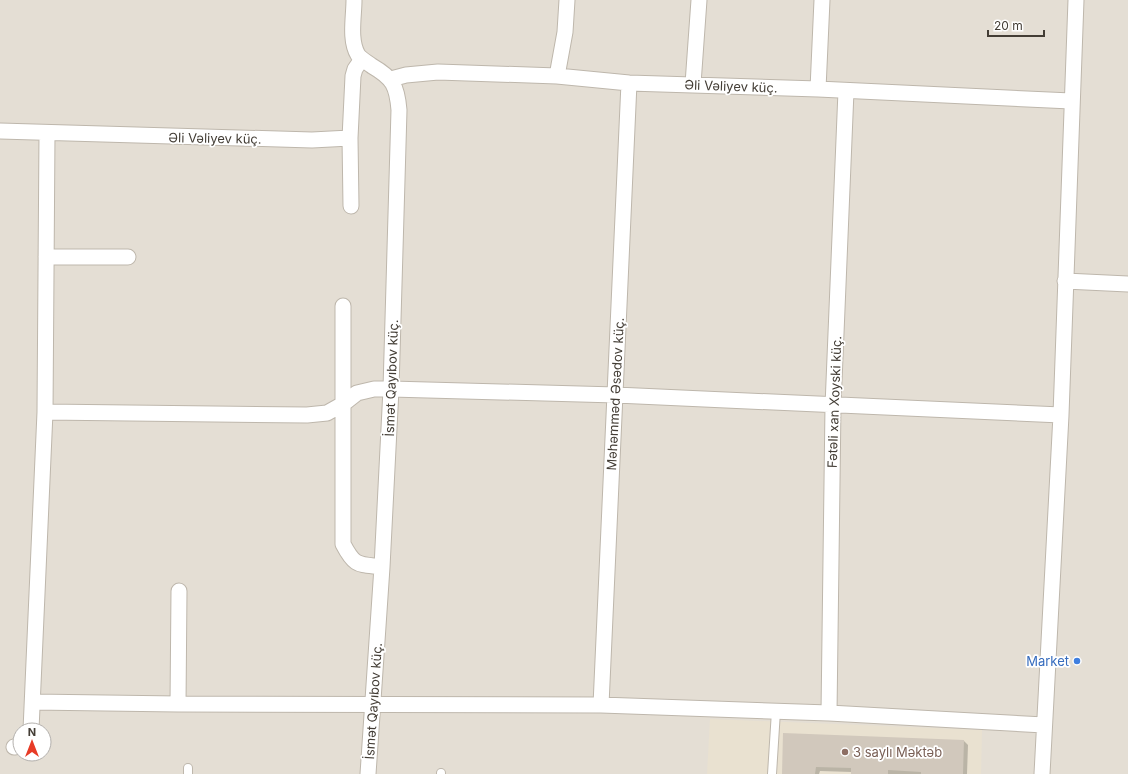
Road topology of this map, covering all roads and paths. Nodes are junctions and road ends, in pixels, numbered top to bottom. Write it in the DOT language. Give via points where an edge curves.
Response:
graph roads {
  1 [pos="354,0"];
  2 [pos="567,0"];
  3 [pos="699,0"];
  4 [pos="822,0"];
  5 [pos="1076,0"];
  6 [pos="362,59"];
  7 [pos="557,76"];
  8 [pos="391,79"];
  9 [pos="629,83"];
  10 [pos="693,84"];
  11 [pos="818,89"];
  12 [pos="846,91"];
  13 [pos="1071,101"];
  14 [pos="0,131"];
  15 [pos="47,134"];
  16 [pos="350,138"];
  17 [pos="351,206"];
  18 [pos="46,257"];
  19 [pos="128,257"];
  20 [pos="1065,281"];
  21 [pos="1128,284"];
  22 [pos="343,306"];
  23 [pos="391,389"];
  24 [pos="616,395"];
  25 [pos="343,404"];
  26 [pos="833,406"];
  27 [pos="45,412"];
  28 [pos="1061,415"];
  29 [pos="382,567"];
  30 [pos="179,591"];
  31 [pos="33,702"];
  32 [pos="178,704"];
  33 [pos="373,704"];
  34 [pos="601,705"];
  35 [pos="776,711"];
  36 [pos="829,713"];
  37 [pos="32,722"];
  38 [pos="1044,725"];
  39 [pos="368,774"];
  40 [pos="772,774"];
  41 [pos="1042,774"];
  1 -- 6 [label="street" via="354,43"];
  2 -- 7 [label="street" via="565,32"];
  3 -- 10 [label="street"];
  4 -- 11 [label="street"];
  5 -- 13 [label="street"];
  6 -- 8 [label="street"];
  6 -- 16 [label="street" via="353,76"];
  7 -- 8 [label="street, Əli Vəliyev küç." via="438,72"];
  7 -- 9 [label="street, Əli Vəliyev küç."];
  8 -- 23 [label="street, İsmət Qayıbov küç." via="397,93 399,110"];
  9 -- 10 [label="street, Əli Vəliyev küç."];
  9 -- 24 [label="street, Məhəmməd Əsədov küç."];
  10 -- 11 [label="street, Əli Vəliyev küç."];
  11 -- 12 [label="street, Əli Vəliyev küç."];
  12 -- 13 [label="street, Əli Vəliyev küç."];
  12 -- 26 [label="street, Fətəli xan Xoyski küç."];
  13 -- 20 [label="street"];
  14 -- 15 [label="street, Əli Vəliyev küç."];
  15 -- 16 [label="street, Əli Vəliyev küç." via="304,140"];
  15 -- 18 [label="street"];
  16 -- 17 [label="street"];
  18 -- 19 [label="street"];
  18 -- 27 [label="street"];
  20 -- 21 [label="street"];
  20 -- 28 [label="street"];
  22 -- 25 [label="street"];
  23 -- 24 [label="street"];
  23 -- 25 [label="street" via="357,393"];
  23 -- 29 [label="street, İsmət Qayıbov küç."];
  24 -- 26 [label="street"];
  24 -- 34 [label="street, Məhəmməd Əsədov küç."];
  25 -- 27 [label="street" via="327,413 307,415"];
  25 -- 29 [label="street" via="343,544 358,564"];
  26 -- 28 [label="street"];
  26 -- 36 [label="street, Fətəli xan Xoyski küç."];
  27 -- 31 [label="street"];
  28 -- 38 [label="street"];
  29 -- 33 [label="street, İsmət Qayıbov küç."];
  30 -- 32 [label="street"];
  31 -- 32 [label="street"];
  31 -- 37 [label="street"];
  32 -- 33 [label="street"];
  33 -- 34 [label="street"];
  33 -- 39 [label="street, İsmət Qayıbov küç."];
  34 -- 35 [label="street"];
  35 -- 36 [label="street"];
  35 -- 40 [label="lane"];
  36 -- 38 [label="street"];
  38 -- 41 [label="street"];
}
